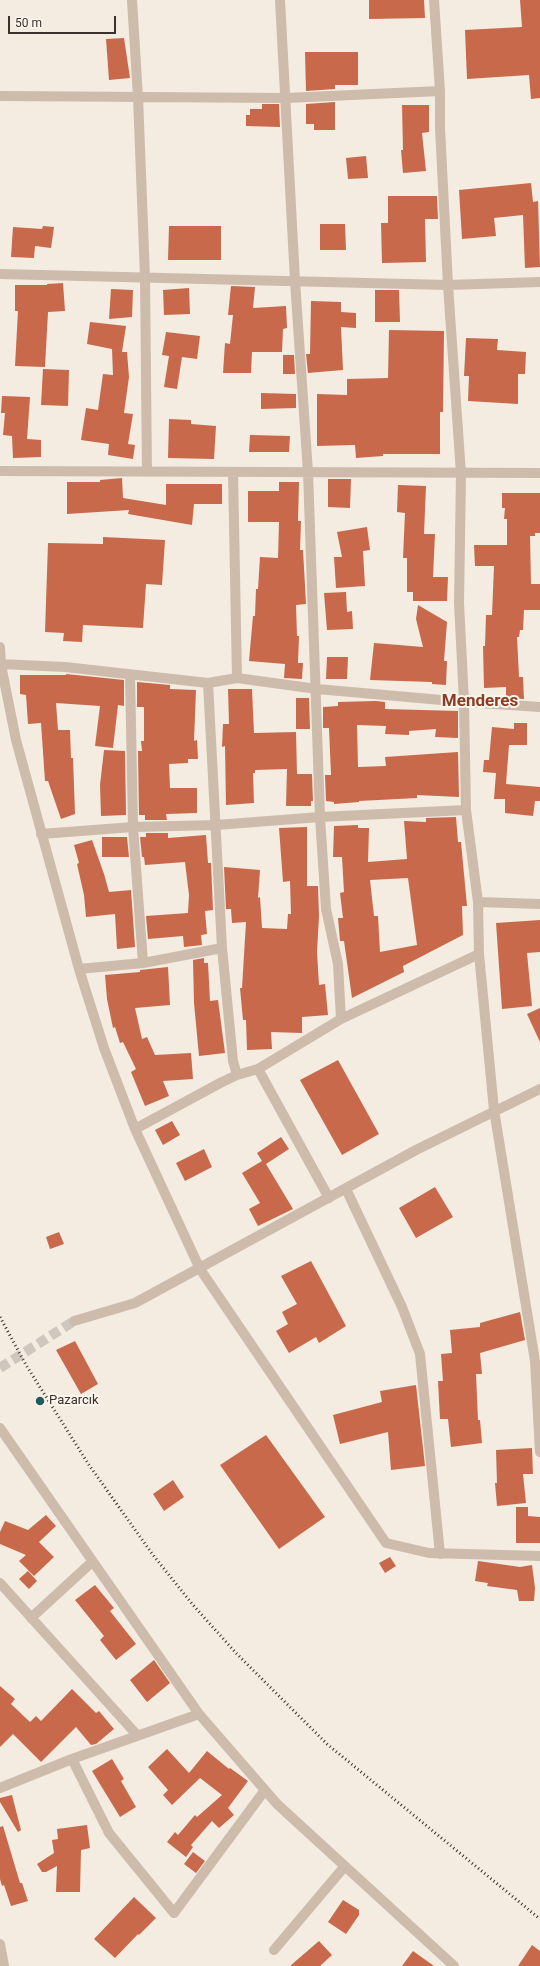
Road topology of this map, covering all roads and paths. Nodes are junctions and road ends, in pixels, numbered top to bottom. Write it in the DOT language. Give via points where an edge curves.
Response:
graph roads {
  1 [pos="132,0"];
  2 [pos="280,0"];
  3 [pos="434,0"];
  4 [pos="440,92"];
  5 [pos="0,96"];
  6 [pos="138,97"];
  7 [pos="286,98"];
  8 [pos="0,274"];
  9 [pos="145,277"];
  10 [pos="295,281"];
  11 [pos="540,282"];
  12 [pos="448,285"];
  13 [pos="0,471"];
  14 [pos="147,472"];
  15 [pos="233,472"];
  16 [pos="308,472"];
  17 [pos="540,473"];
  18 [pos="462,474"];
  19 [pos="0,647"];
  20 [pos="1,664"];
  21 [pos="130,675"];
  22 [pos="237,678"];
  23 [pos="208,683"];
  24 [pos="317,688"];
  25 [pos="464,702"];
  26 [pos="540,707"];
  27 [pos="466,810"];
  28 [pos="320,817"];
  29 [pos="216,825"];
  30 [pos="133,826"];
  31 [pos="41,834"];
  32 [pos="478,902"];
  33 [pos="540,904"];
  34 [pos="222,948"];
  35 [pos="479,954"];
  36 [pos="143,963"];
  37 [pos="78,970"];
  38 [pos="341,1019"];
  39 [pos="258,1069"];
  40 [pos="237,1074"];
  41 [pos="540,1089"];
  42 [pos="494,1110"];
  43 [pos="135,1129"];
  44 [pos="346,1189"];
  45 [pos="329,1198"];
  46 [pos="200,1269"];
  47 [pos="74,1321"];
  48 [pos="0,1428"];
  49 [pos="540,1452"];
  50 [pos="440,1554"];
  51 [pos="540,1556"];
  52 [pos="92,1562"];
  53 [pos="0,1583"];
  54 [pos="31,1618"];
  55 [pos="198,1714"];
  56 [pos="137,1735"];
  57 [pos="72,1759"];
  58 [pos="0,1788"];
  59 [pos="265,1790"];
  60 [pos="345,1866"];
  61 [pos="0,1944"];
  62 [pos="274,1950"];
  63 [pos="4,1966"];
  64 [pos="454,1966"];
  1 -- 6 [label="street"];
  2 -- 7 [label="street"];
  3 -- 4 [label="street"];
  4 -- 7 [label="street"];
  4 -- 12 [label="street"];
  5 -- 6 [label="street"];
  6 -- 7 [label="street"];
  6 -- 9 [label="street"];
  7 -- 10 [label="street"];
  8 -- 9 [label="street"];
  9 -- 10 [label="street"];
  9 -- 14 [label="street"];
  10 -- 12 [label="street"];
  10 -- 16 [label="street"];
  11 -- 12 [label="street"];
  12 -- 18 [label="street"];
  13 -- 14 [label="street"];
  14 -- 15 [label="street"];
  15 -- 16 [label="street"];
  15 -- 22 [label="street"];
  16 -- 18 [label="street"];
  16 -- 24 [label="street"];
  17 -- 18 [label="street"];
  18 -- 25 [label="street" via="459,603"];
  19 -- 20 [label="street"];
  20 -- 21 [label="street" via="65,667"];
  20 -- 31 [label="street" via="16,740"];
  21 -- 23 [label="street"];
  21 -- 30 [label="street"];
  22 -- 23 [label="street"];
  22 -- 24 [label="street"];
  23 -- 29 [label="street"];
  24 -- 25 [label="street"];
  24 -- 28 [label="street"];
  25 -- 26 [label="street"];
  25 -- 27 [label="street"];
  27 -- 28 [label="street"];
  27 -- 32 [label="street"];
  28 -- 29 [label="street"];
  28 -- 38 [label="street" via="326,909 338,964"];
  29 -- 30 [label="street"];
  29 -- 34 [label="street"];
  30 -- 31 [label="street"];
  30 -- 36 [label="street"];
  31 -- 37 [label="street"];
  32 -- 33 [label="street"];
  32 -- 35 [label="street"];
  34 -- 36 [label="street"];
  34 -- 40 [label="street" via="233,1061"];
  35 -- 38 [label="street"];
  35 -- 42 [label="street"];
  36 -- 37 [label="street"];
  37 -- 43 [label="street"];
  38 -- 39 [label="street"];
  39 -- 40 [label="street"];
  39 -- 45 [label="street"];
  40 -- 43 [label="street"];
  41 -- 42 [label="street"];
  42 -- 44 [label="street"];
  42 -- 49 [label="street" via="535,1361"];
  43 -- 46 [label="street"];
  44 -- 45 [label="street"];
  44 -- 50 [label="street" via="402,1307 420,1354"];
  45 -- 46 [label="street"];
  46 -- 47 [label="street" via="135,1303"];
  46 -- 50 [label="street" via="386,1543"];
  48 -- 52 [label="street"];
  50 -- 51 [label="street"];
  52 -- 54 [label="street"];
  52 -- 55 [label="street"];
  53 -- 54 [label="street"];
  54 -- 56 [label="street"];
  55 -- 56 [label="street"];
  55 -- 59 [label="street"];
  56 -- 57 [label="street"];
  57 -- 58 [label="street"];
  57 -- 59 [label="street" via="109,1833 174,1913"];
  59 -- 60 [label="street"];
  60 -- 62 [label="street"];
  60 -- 64 [label="street"];
  61 -- 63 [label="street"];
}
